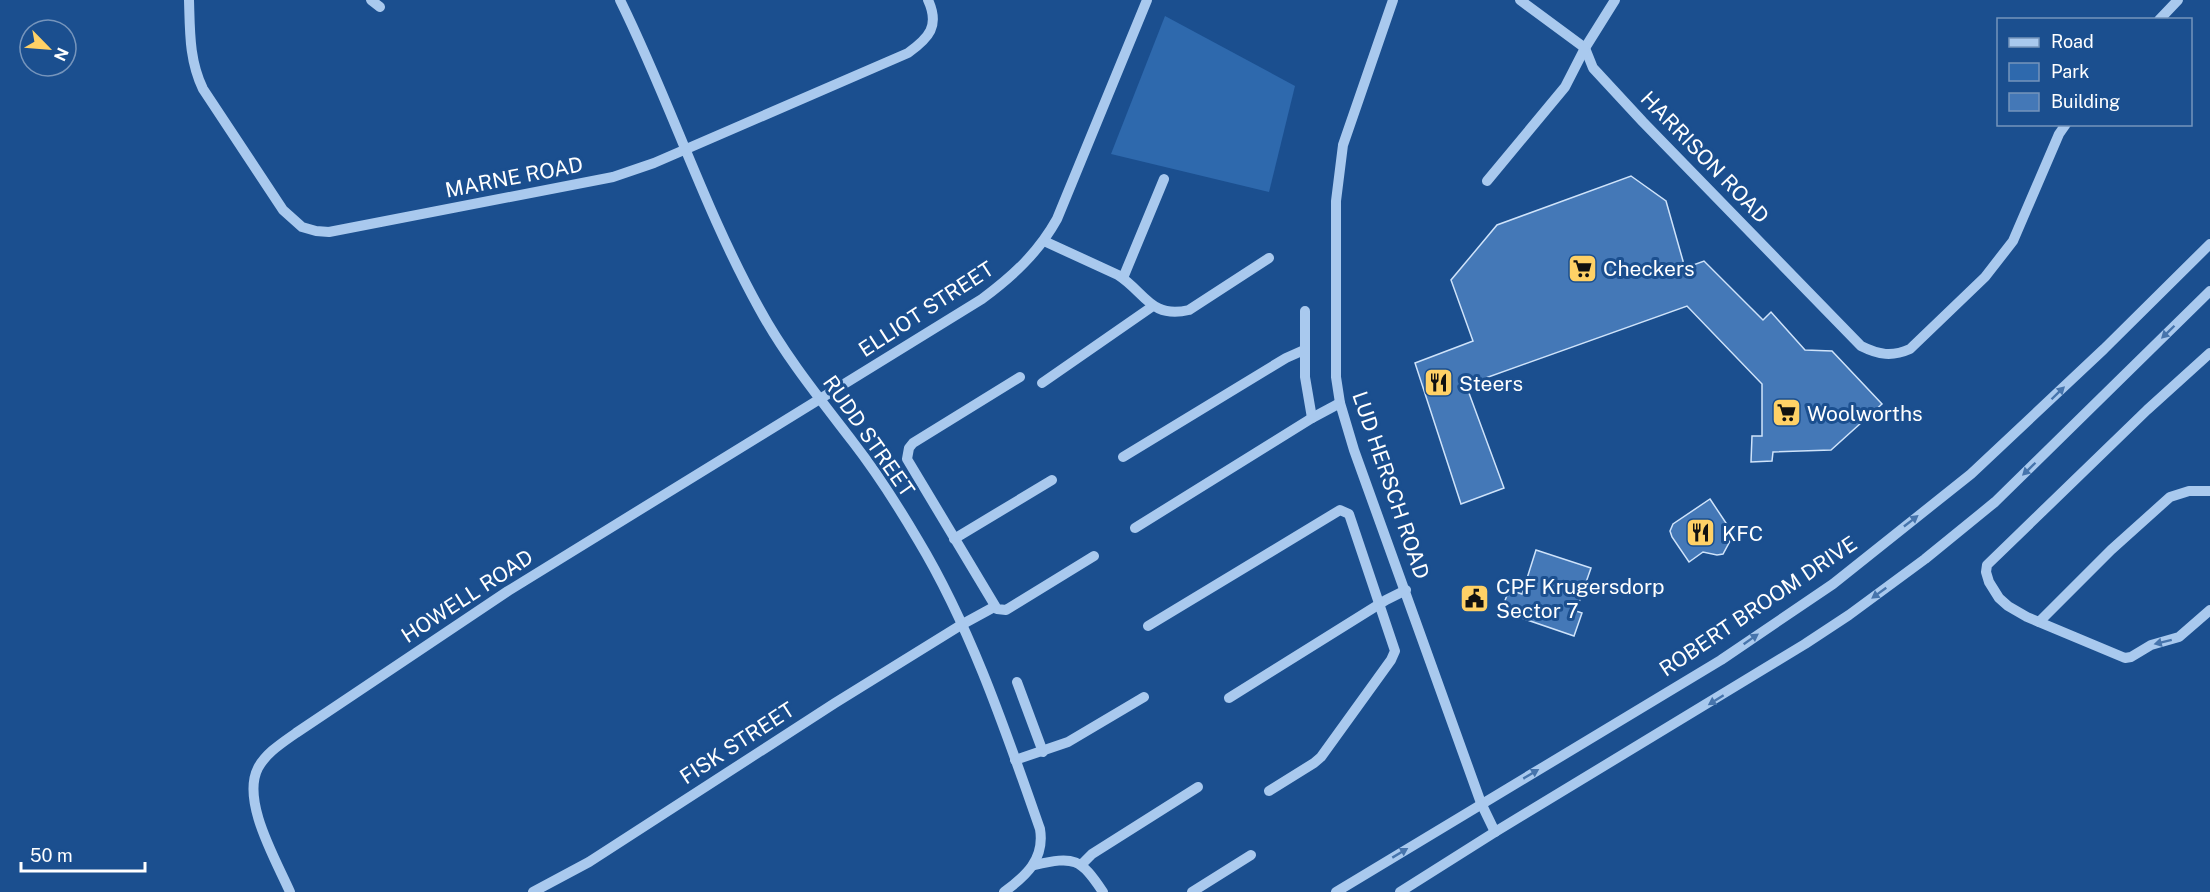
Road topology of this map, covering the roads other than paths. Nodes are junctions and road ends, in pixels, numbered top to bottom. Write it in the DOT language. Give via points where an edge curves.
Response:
graph roads {
  1 [pos="189,0"];
  2 [pos="620,0"];
  3 [pos="928,0"];
  4 [pos="1147,0"];
  5 [pos="1393,0"];
  6 [pos="1520,0"];
  7 [pos="1615,0"];
  8 [pos="2178,0"];
  9 [pos="2161,18"];
  10 [pos="1585,48"];
  11 [pos="2065,126"];
  12 [pos="686,150"];
  13 [pos="1164,179"];
  14 [pos="1487,182"];
  15 [pos="1044,241"];
  16 [pos="2210,244"];
  17 [pos="1269,258"];
  18 [pos="1123,278"];
  19 [pos="2210,291"];
  20 [pos="1153,306"];
  21 [pos="1305,311"];
  22 [pos="1304,350"];
  23 [pos="2210,353"];
  24 [pos="1020,377"];
  25 [pos="1042,383"];
  26 [pos="820,399"];
  27 [pos="1340,403"];
  28 [pos="1312,418"];
  29 [pos="1123,457"];
  30 [pos="1052,480"];
  31 [pos="2210,491"];
  32 [pos="1135,528"];
  33 [pos="954,539"];
  34 [pos="1094,556"];
  35 [pos="1406,590"];
  36 [pos="1380,603"];
  37 [pos="994,607"];
  38 [pos="2210,610"];
  39 [pos="2038,622"];
  40 [pos="961,625"];
  41 [pos="1148,626"];
  42 [pos="1017,682"];
  43 [pos="1144,697"];
  44 [pos="1229,698"];
  45 [pos="1043,752"];
  46 [pos="1015,760"];
  47 [pos="1198,787"];
  48 [pos="1269,791"];
  49 [pos="1481,803"];
  50 [pos="1495,832"];
  51 [pos="1251,855"];
  52 [pos="1082,864"];
  53 [pos="1034,865"];
  54 [pos="290,892"];
  55 [pos="533,892"];
  56 [pos="1004,892"];
  57 [pos="1103,892"];
  58 [pos="1192,892"];
  59 [pos="1336,892"];
  60 [pos="1400,892"];
  1 -- 12 [label="street, MARNE ROAD" via="196,74 283,210 302,227 329,232 348,229 603,179"];
  2 -- 12 [label="street, RUDD STREET"];
  3 -- 12 [label="street, MARNE ROAD" via="933,14 930,32 908,52"];
  4 -- 15 [label="street, ELLIOT STREET" via="1057,219"];
  5 -- 27 [label="street, LUD HERSCH ROAD" via="1343,145 1336,201 1335,358"];
  6 -- 10 [label="street, HARRISON ROAD"];
  7 -- 10 [label="street"];
  8 -- 9 [label="street"];
  10 -- 11 [label="street, HARRISON ROAD" via="1593,68 1643,122 1861,346 1877,353 1892,355 1910,349 1985,277 2013,241"];
  10 -- 14 [label="street" via="1565,87"];
  12 -- 26 [label="street, RUDD STREET" via="744,281 782,346"];
  13 -- 18 [label="street"];
  15 -- 18 [label="street"];
  15 -- 26 [label="street, ELLIOT STREET" via="1014,275 982,299"];
  49 -- 16 [label="street, ROBERT BROOM DRIVE, one-way" via="1721,660 1833,584 1971,474"];
  17 -- 20 [label="street" via="1189,310 1163,311"];
  18 -- 20 [label="street"];
  19 -- 50 [label="street, one-way" via="1995,502 1925,560 1805,644"];
  20 -- 25 [label="street"];
  21 -- 22 [label="street"];
  22 -- 28 [label="street" via="1306,394"];
  22 -- 29 [label="street"];
  23 -- 39 [label="street" via="1987,565 1987,576 1999,598"];
  24 -- 33 [label="street" via="909,448 907,459"];
  26 -- 40 [label="street, RUDD STREET" via="882,482 936,571"];
  26 -- 54 [label="street, HOWELL ROAD" via="508,591 268,755 252,785 253,800"];
  27 -- 28 [label="street"];
  27 -- 35 [label="street, LUD HERSCH ROAD"];
  28 -- 32 [label="street"];
  30 -- 33 [label="street"];
  31 -- 39 [label="street" via="2189,491 2170,498"];
  33 -- 37 [label="street"];
  34 -- 37 [label="street, FISK STREET" via="1006,610"];
  35 -- 36 [label="street"];
  35 -- 49 [label="street, LUD HERSCH ROAD"];
  36 -- 41 [label="street" via="1349,514 1340,510"];
  36 -- 44 [label="street"];
  36 -- 48 [label="street" via="1395,646 1391,660 1321,757"];
  37 -- 40 [label="street, FISK STREET"];
  38 -- 39 [label="street, one-way" via="2179,637 2151,645 2127,658"];
  40 -- 46 [label="street, RUDD STREET"];
  40 -- 55 [label="street, FISK STREET" via="589,862"];
  42 -- 45 [label="street"];
  43 -- 45 [label="street"];
  45 -- 46 [label="street"];
  46 -- 53 [label="street, RUDD STREET" via="1042,838"];
  47 -- 52 [label="street"];
  49 -- 50 [label="street, LUD HERSCH ROAD"];
  59 -- 49 [label="street, ROBERT BROOM DRIVE, one-way"];
  50 -- 60 [label="street"];
  51 -- 58 [label="street"];
  52 -- 53 [label="street" via="1065,860"];
  52 -- 57 [label="street"];
  53 -- 56 [label="street"];
}
